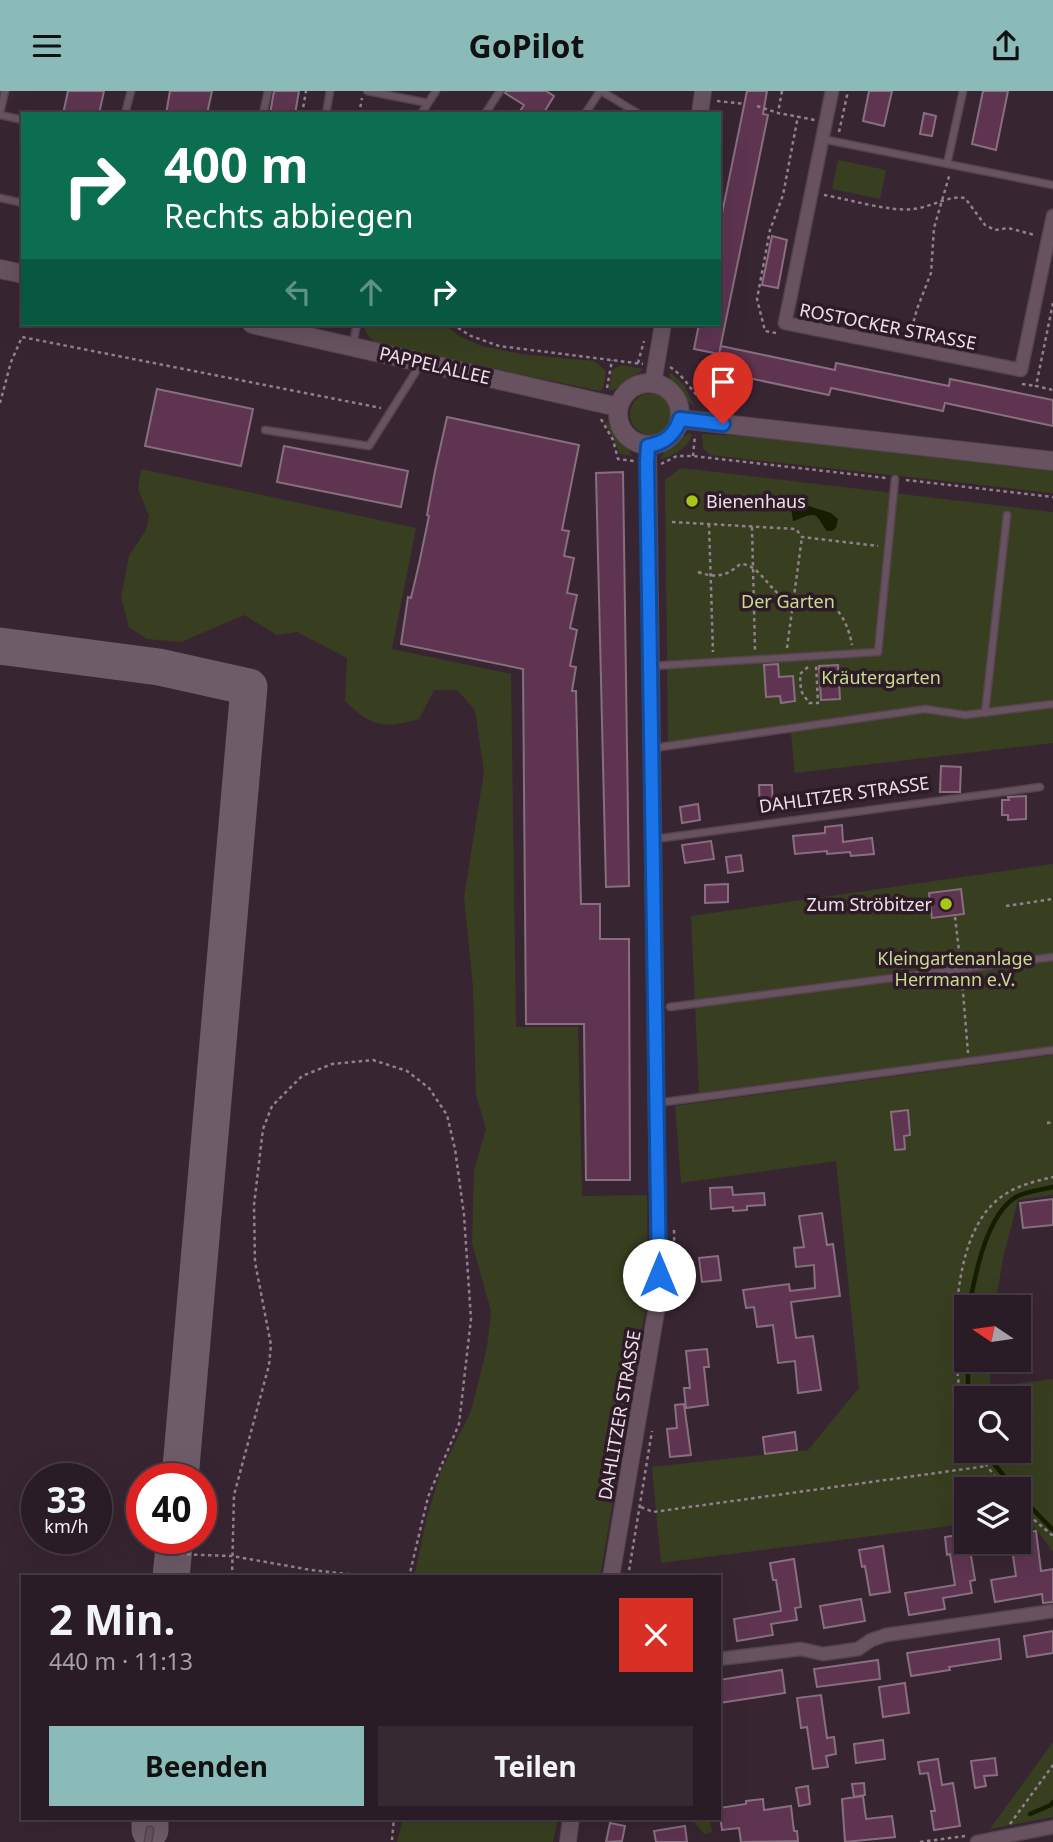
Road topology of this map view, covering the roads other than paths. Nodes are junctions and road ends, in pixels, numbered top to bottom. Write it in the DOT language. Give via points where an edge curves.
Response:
graph roads {
  1 [pos="5,91"];
  2 [pos="131,91"];
  3 [pos="268,91"];
  4 [pos="330,91"];
  5 [pos="365,91"];
  6 [pos="436,91"];
  7 [pos="500,91"];
  8 [pos="601,91"];
  9 [pos="831,91"];
  10 [pos="963,91"];
  11 [pos="709,96"];
  12 [pos="428,103"];
  13 [pos="126,112"];
  14 [pos="263,112"];
  15 [pos="326,112"];
  16 [pos="422,112"];
  17 [pos="486,112"];
  18 [pos="586,112"];
  19 [pos="636,112"];
  20 [pos="701,112"];
  21 [pos="0,114"];
  22 [pos="21,119"];
  23 [pos="822,139"];
  24 [pos="950,165"];
  25 [pos="1053,185"];
  26 [pos="0,198"];
  27 [pos="21,203"];
  28 [pos="1053,216"];
  29 [pos="0,269"];
  30 [pos="21,274"];
  31 [pos="261,326"];
  32 [pos="357,326"];
  33 [pos="663,326"];
  34 [pos="353,346"];
  35 [pos="422,362"];
  36 [pos="653,383"];
  37 [pos="618,407"];
  38 [pos="680,419"];
  39 [pos="265,430"];
  40 [pos="648,446"];
  41 [pos="1053,461"];
  42 [pos="895,479"];
  43 [pos="1007,515"];
  44 [pos="650,666"];
  45 [pos="1053,704"];
  46 [pos="985,713"];
  47 [pos="651,748"];
  48 [pos="1040,787"];
  49 [pos="653,839"];
  50 [pos="1053,957"];
  51 [pos="670,1007"];
  52 [pos="1053,1050"];
  53 [pos="657,1103"];
  54 [pos="611,1575"];
  55 [pos="1053,1611"];
  56 [pos="721,1659"];
  57 [pos="571,1820"];
  58 [pos="1053,1827"];
  59 [pos="149,1830"];
  60 [pos="148,1842"];
  61 [pos="568,1842"];
  62 [pos="977,1842"];
  1 -- 21 [label="lane"];
  2 -- 13 [label="lane"];
  3 -- 14 [label="lane"];
  4 -- 15 [label="lane"];
  5 -- 12 [label="lane"];
  6 -- 12 [label="lane"];
  7 -- 17 [label="lane"];
  8 -- 18 [label="lane"];
  8 -- 19 [label="lane"];
  9 -- 23 [label="street, ROSTOCKER STRASSE"];
  10 -- 24 [label="lane"];
  11 -- 20 [label="street"];
  12 -- 16 [label="lane"];
  21 -- 22 [label="lane"];
  23 -- 24 [label="lane"];
  23 -- 28 [label="street, ROSTOCKER STRASSE" via="785,323 1021,370"];
  24 -- 25 [label="lane"];
  26 -- 27 [label="lane"];
  29 -- 30 [label="main road"];
  31 -- 34 [label="main road, PAPPELALLEE"];
  32 -- 34 [label="lane"];
  33 -- 36 [label="street"];
  34 -- 35 [label="main road, PAPPELALLEE"];
  35 -- 37 [label="main road, PAPPELALLEE"];
  35 -- 39 [label="lane" via="369,446"];
  36 -- 37 [label="main road" via="632,388"];
  36 -- 38 [label="main road" via="673,394"];
  37 -- 40 [label="main road" via="622,432 629,440"];
  38 -- 40 [label="main road" via="667,440"];
  38 -- 41 [label="main road"];
  40 -- 44 [label="street, DAHLITZER STRASSE"];
  42 -- 44 [label="lane" via="878,652 816,660"];
  43 -- 46 [label="lane"];
  44 -- 47 [label="street, DAHLITZER STRASSE"];
  45 -- 46 [label="lane"];
  46 -- 47 [label="lane" via="925,709"];
  47 -- 49 [label="street, DAHLITZER STRASSE"];
  48 -- 49 [label="lane, DAHLITZER STRASSE"];
  49 -- 53 [label="street, DAHLITZER STRASSE"];
  50 -- 51 [label="lane"];
  52 -- 53 [label="lane"];
  53 -- 54 [label="street, DAHLITZER STRASSE" via="659,1294"];
  55 -- 56 [label="street" via="886,1635 858,1649 823,1654 801,1649"];
  57 -- 61 [label="street"];
  58 -- 62 [label="street"];
  59 -- 60 [label="lane"];
}
